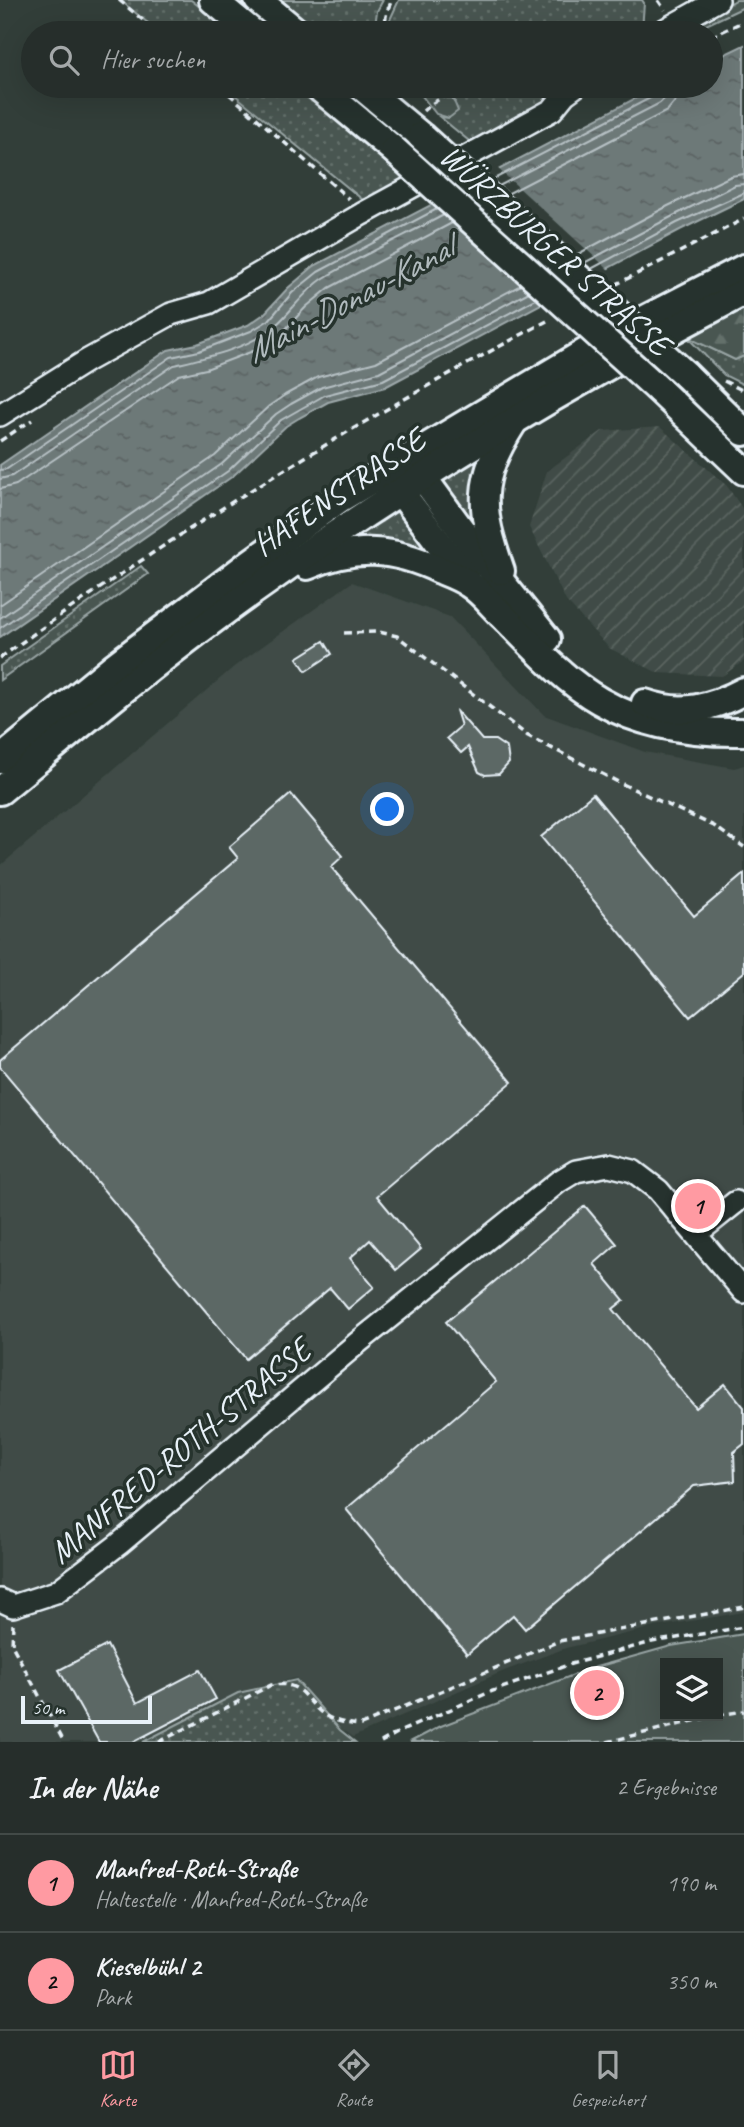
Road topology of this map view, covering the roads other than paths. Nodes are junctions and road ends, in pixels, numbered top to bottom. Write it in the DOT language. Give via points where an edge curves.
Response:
graph roads {
  1 [pos="213,0"];
  2 [pos="258,0"];
  3 [pos="718,0"];
  4 [pos="238,21"];
  5 [pos="283,21"];
  6 [pos="680,21"];
  7 [pos="331,98"];
  8 [pos="380,98"];
  9 [pos="562,98"];
  10 [pos="744,268"];
  11 [pos="744,292"];
  12 [pos="0,415"];
  13 [pos="515,419"];
  14 [pos="744,432"];
  15 [pos="415,466"];
  16 [pos="744,471"];
  17 [pos="392,481"];
  18 [pos="471,584"];
  19 [pos="257,587"];
  20 [pos="509,593"];
  21 [pos="744,691"];
  22 [pos="744,732"];
  23 [pos="0,760"];
  24 [pos="0,791"];
  25 [pos="736,1202"];
  26 [pos="696,1234"];
  27 [pos="744,1292"];
  28 [pos="7,1603"];
  1 -- 4 [label="main road"];
  2 -- 5 [label="main road"];
  3 -- 6 [label="street"];
  7 -- 16 [label="main road, WÜRZBURGER STRASSE, bridge"];
  8 -- 14 [label="main road, WÜRZBURGER STRASSE, bridge" via="422,124"];
  9 -- 12 [label="street" via="552,110 209,303 171,314"];
  10 -- 15 [label="main road, HAFENSTRASSE" via="616,334"];
  11 -- 13 [label="main road, HAFENSTRASSE"];
  13 -- 15 [label="main road, HAFENSTRASSE"];
  13 -- 20 [label="main road" via="496,448 486,477 483,510"];
  15 -- 17 [label="main road, HAFENSTRASSE"];
  15 -- 20 [label="main road"];
  17 -- 18 [label="main road"];
  17 -- 19 [label="main road, HAFENSTRASSE"];
  17 -- 23 [label="main road, HAFENSTRASSE" via="341,498 113,667"];
  18 -- 19 [label="main road" via="404,556 364,551 333,556"];
  18 -- 22 [label="main road" via="564,676 597,700 672,727"];
  19 -- 24 [label="main road, HAFENSTRASSE"];
  20 -- 21 [label="main road" via="549,642 574,664 632,698 672,710 692,710"];
  25 -- 26 [label="street"];
  26 -- 27 [label="street, MANFRED-ROTH-STRASSE"];
  26 -- 28 [label="street, MANFRED-ROTH-STRASSE" via="658,1190 633,1171 609,1165 576,1171 361,1340 56,1592"];
}
